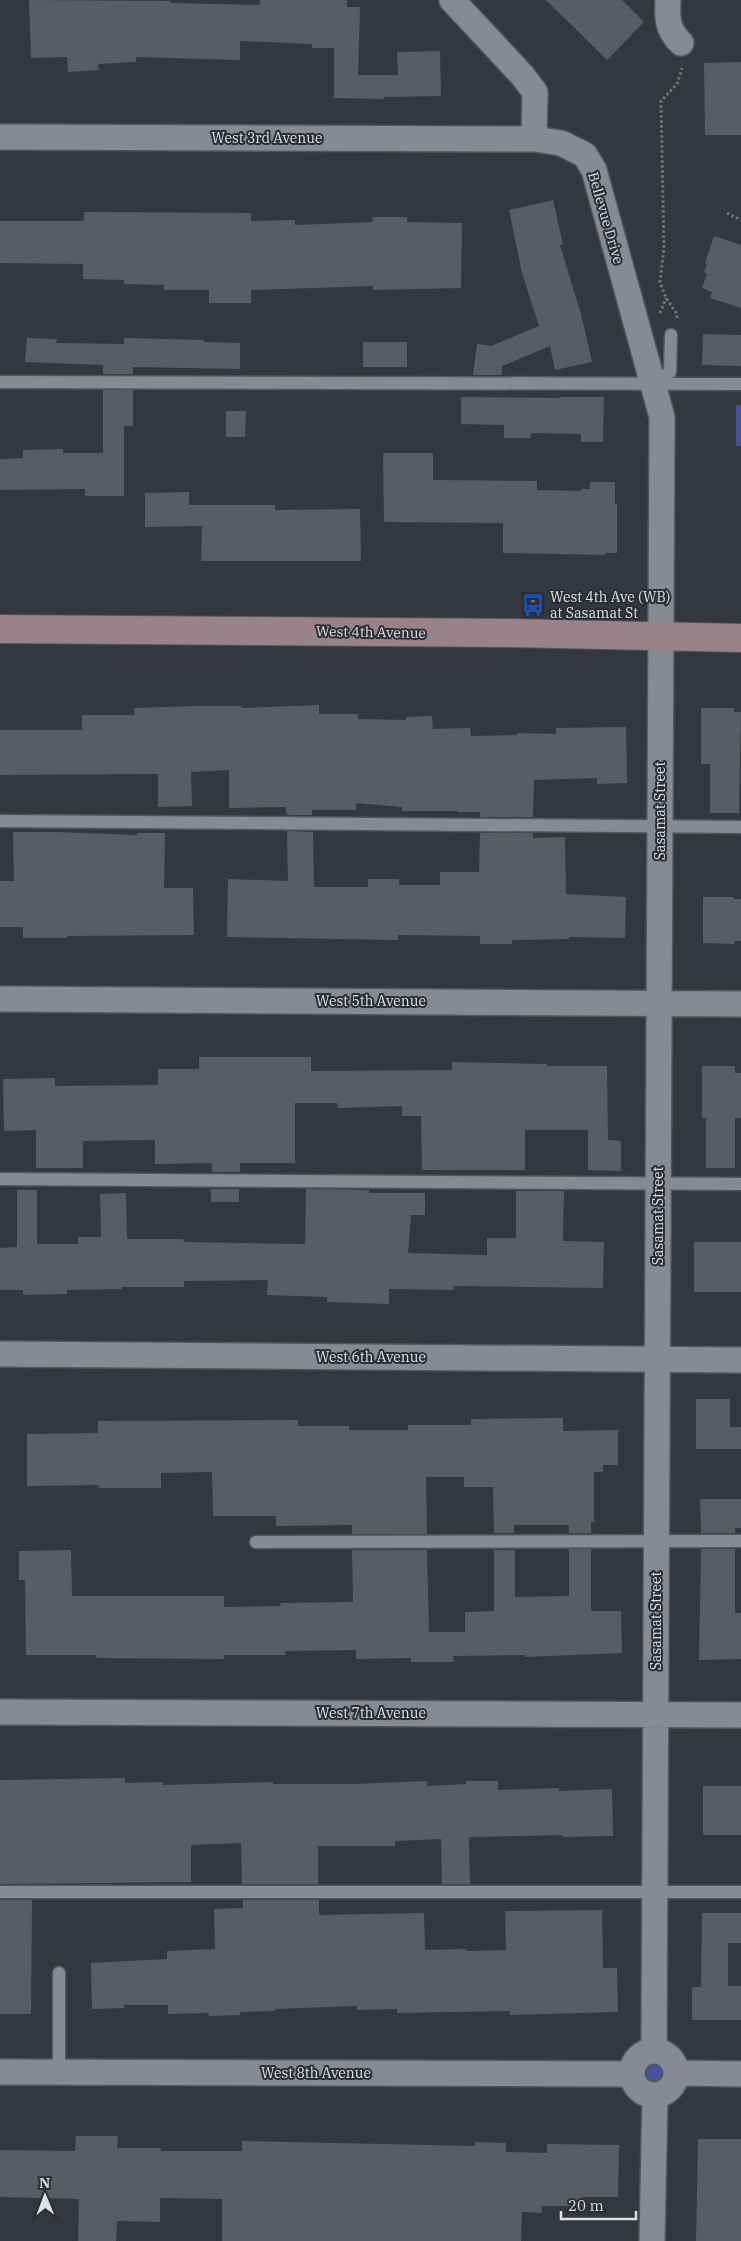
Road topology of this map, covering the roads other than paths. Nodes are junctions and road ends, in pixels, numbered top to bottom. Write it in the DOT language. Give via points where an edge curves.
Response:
graph roads {
  1 [pos="452,0"];
  2 [pos="668,0"];
  3 [pos="681,43"];
  4 [pos="0,137"];
  5 [pos="534,139"];
  6 [pos="671,335"];
  7 [pos="0,382"];
  8 [pos="654,383"];
  9 [pos="741,384"];
  10 [pos="0,629"];
  11 [pos="661,637"];
  12 [pos="741,638"];
  13 [pos="0,821"];
  14 [pos="660,826"];
  15 [pos="741,826"];
  16 [pos="0,999"];
  17 [pos="659,1003"];
  18 [pos="741,1004"];
  19 [pos="0,1179"];
  20 [pos="658,1184"];
  21 [pos="741,1184"];
  22 [pos="0,1354"];
  23 [pos="658,1360"];
  24 [pos="741,1360"];
  25 [pos="657,1540"];
  26 [pos="741,1540"];
  27 [pos="256,1542"];
  28 [pos="0,1712"];
  29 [pos="656,1714"];
  30 [pos="741,1715"];
  31 [pos="655,1891"];
  32 [pos="0,1892"];
  33 [pos="741,1892"];
  34 [pos="59,1973"];
  35 [pos="654,2050"];
  36 [pos="0,2072"];
  37 [pos="59,2072"];
  38 [pos="677,2073"];
  39 [pos="632,2074"];
  40 [pos="741,2074"];
  41 [pos="655,2095"];
  42 [pos="652,2241"];
  1 -- 5 [label="street" via="535,92"];
  2 -- 3 [label="street" via="667,16 672,34"];
  4 -- 5 [label="street, West 3rd Avenue"];
  5 -- 8 [label="street, Bellevue Drive" via="561,143 585,155 594,170"];
  6 -- 8 [label="lane" via="670,372"];
  7 -- 8 [label="lane"];
  8 -- 9 [label="lane"];
  8 -- 11 [label="street, Sasamat Street" via="662,417"];
  10 -- 11 [label="main road, West 4th Avenue"];
  11 -- 12 [label="main road, West 4th Avenue"];
  11 -- 14 [label="street, Sasamat Street"];
  13 -- 14 [label="lane"];
  14 -- 15 [label="lane"];
  14 -- 17 [label="street, Sasamat Street"];
  16 -- 17 [label="street, West 5th Avenue"];
  17 -- 18 [label="street, West 5th Avenue"];
  17 -- 20 [label="street, Sasamat Street"];
  19 -- 20 [label="lane"];
  20 -- 21 [label="lane"];
  20 -- 23 [label="street, Sasamat Street"];
  22 -- 23 [label="street, West 6th Avenue"];
  23 -- 24 [label="street, West 6th Avenue"];
  23 -- 25 [label="street, Sasamat Street"];
  25 -- 26 [label="lane"];
  25 -- 27 [label="lane"];
  25 -- 29 [label="street, Sasamat Street"];
  28 -- 29 [label="street, West 7th Avenue"];
  29 -- 30 [label="street, West 7th Avenue"];
  29 -- 31 [label="street, Sasamat Street"];
  31 -- 32 [label="lane"];
  31 -- 33 [label="lane"];
  31 -- 35 [label="street, Sasamat Street"];
  34 -- 37 [label="lane"];
  35 -- 38 [label="street" via="671,2057"];
  35 -- 39 [label="street" via="638,2057"];
  36 -- 37 [label="street, West 8th Avenue"];
  37 -- 39 [label="street, West 8th Avenue"];
  38 -- 40 [label="street"];
  38 -- 41 [label="street" via="670,2089"];
  39 -- 41 [label="street" via="639,2089"];
  41 -- 42 [label="street"];
}
